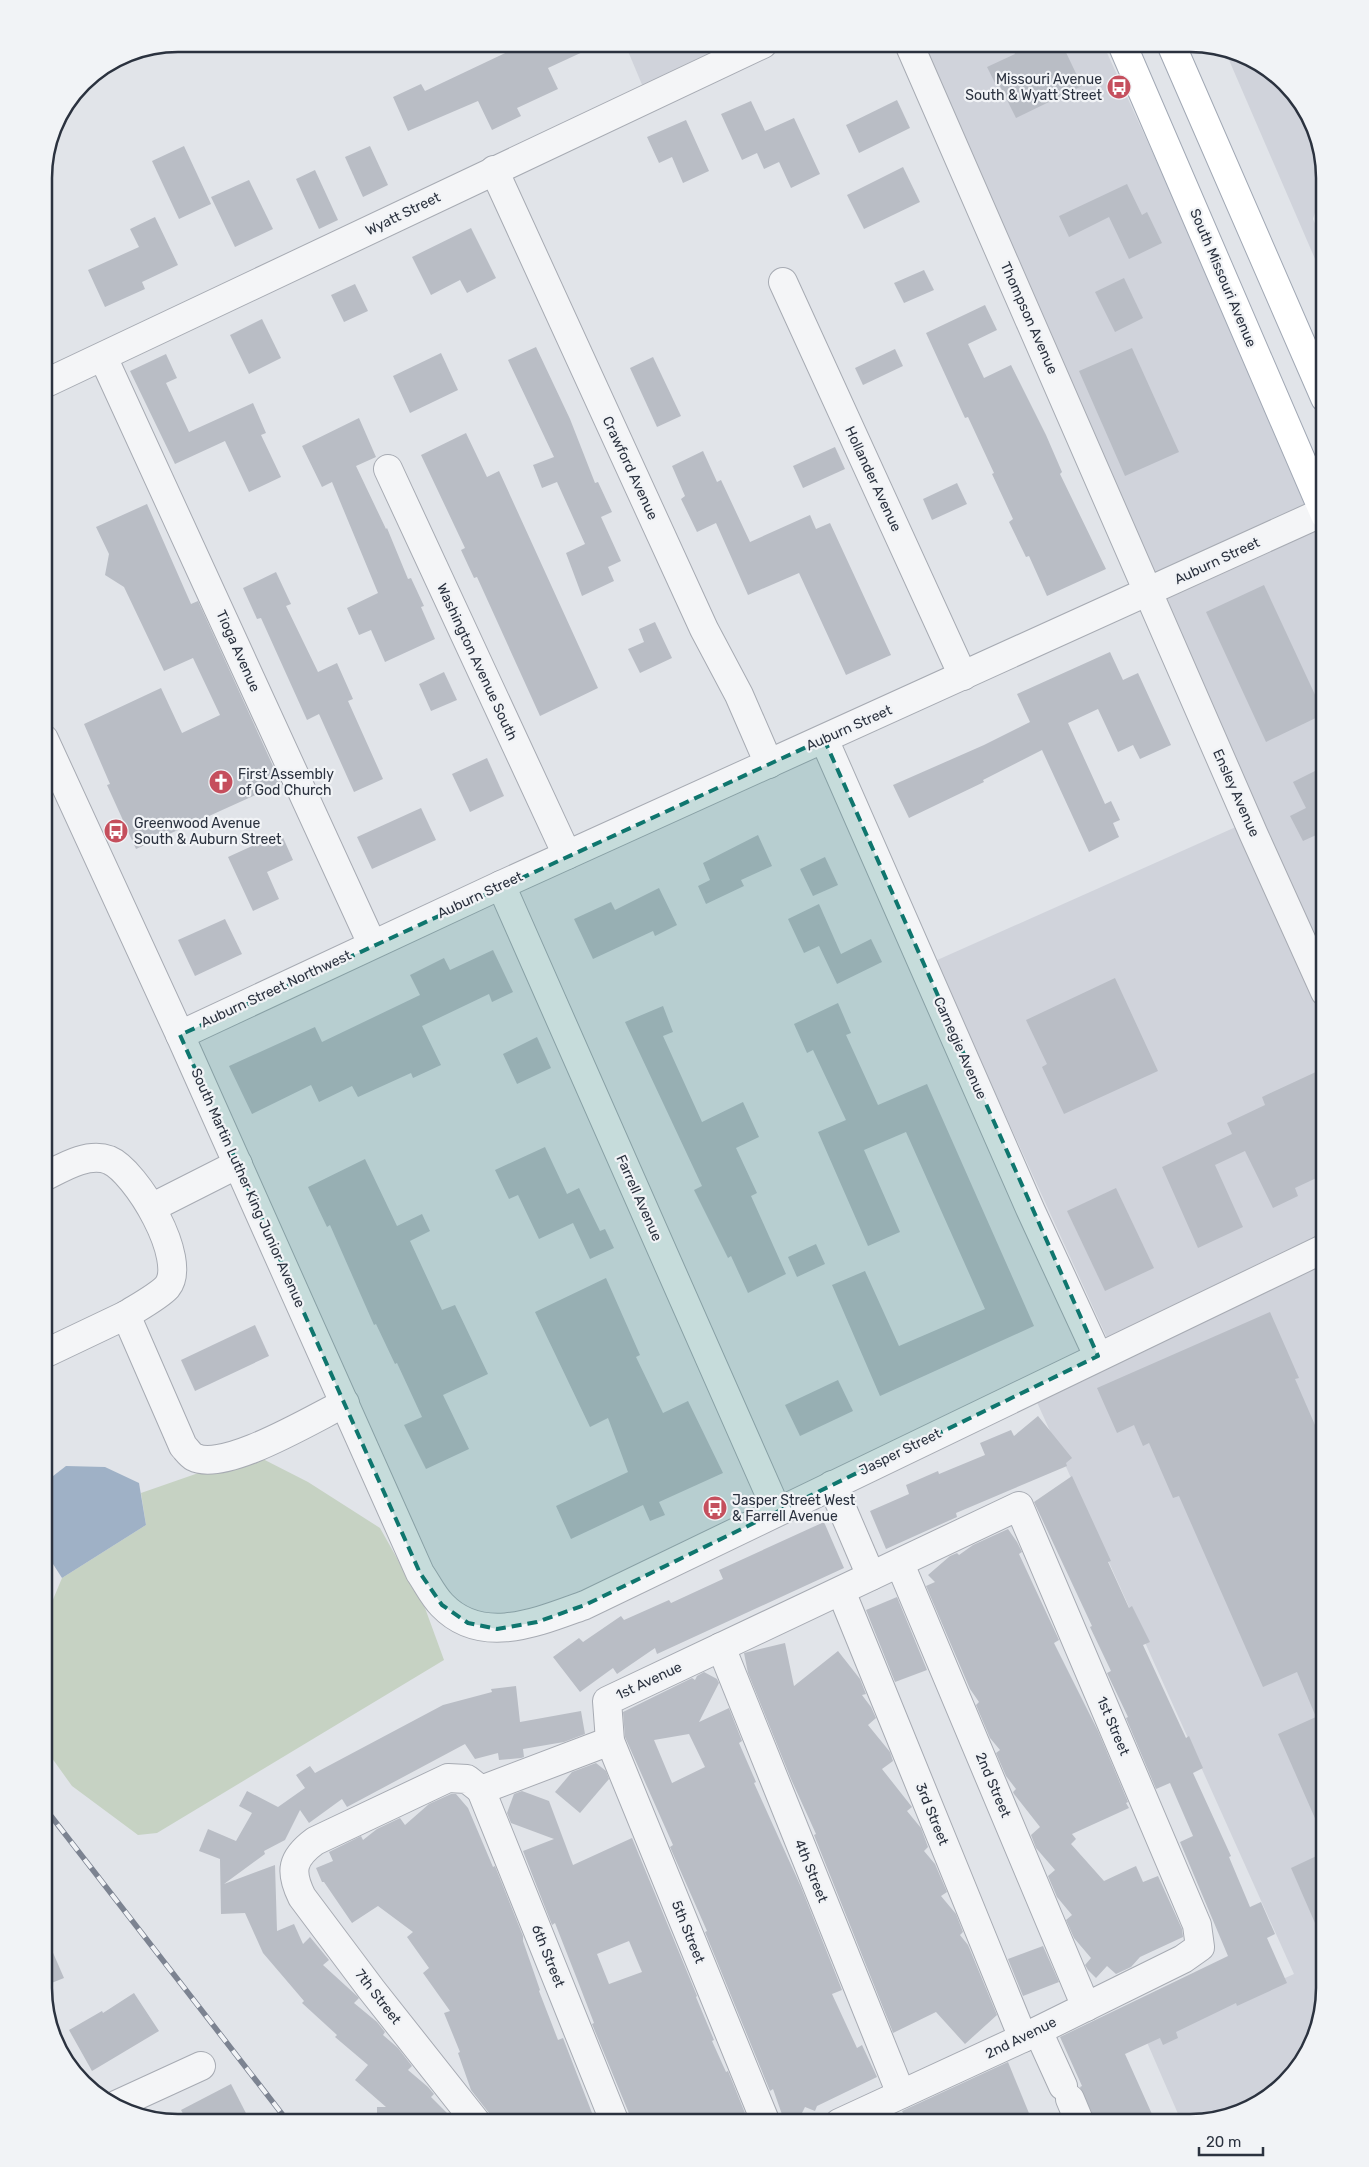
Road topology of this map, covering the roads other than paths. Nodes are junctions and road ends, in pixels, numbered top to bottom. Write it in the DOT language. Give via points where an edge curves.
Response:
graph roads {
  1 [pos="744,53"];
  2 [pos="913,53"];
  3 [pos="1126,53"];
  4 [pos="1175,53"];
  5 [pos="494,170"];
  6 [pos="782,282"];
  7 [pos="103,357"];
  8 [pos="1316,377"];
  9 [pos="53,380"];
  10 [pos="388,469"];
  11 [pos="1316,492"];
  12 [pos="1316,517"];
  13 [pos="1149,593"];
  14 [pos="964,676"];
  15 [pos="824,739"];
  16 [pos="53,758"];
  17 [pos="770,764"];
  18 [pos="567,855"];
  19 [pos="502,885"];
  20 [pos="372,944"];
  21 [pos="1316,972"];
  22 [pos="180,1035"];
  23 [pos="238,1164"];
  24 [pos="52,1173"];
  25 [pos="153,1207"];
  26 [pos="1316,1252"];
  27 [pos="126,1315"];
  28 [pos="52,1350"];
  29 [pos="1098,1356"];
  30 [pos="344,1403"];
  31 [pos="832,1485"];
  32 [pos="1020,1506"];
  33 [pos="777,1511"];
  34 [pos="900,1564"];
  35 [pos="871,1576"];
  36 [pos="841,1590"];
  37 [pos="468,1623"];
  38 [pos="721,1648"];
  39 [pos="610,1741"];
  40 [pos="481,1790"];
  41 [pos="1200,1947"];
  42 [pos="1086,2007"];
  43 [pos="1031,2035"];
  44 [pos="201,2066"];
  45 [pos="901,2094"];
  46 [pos="124,2101"];
  47 [pos="470,2114"];
  48 [pos="611,2114"];
  49 [pos="762,2114"];
  50 [pos="858,2114"];
  51 [pos="1076,2114"];
  1 -- 5 [label="street, Wyatt Street"];
  2 -- 13 [label="street, Thompson Avenue"];
  3 -- 11 [label="main road, South Missouri Avenue"];
  4 -- 8 [label="main road"];
  5 -- 7 [label="street, Wyatt Street"];
  5 -- 17 [label="street, Crawford Avenue" via="704,629"];
  6 -- 14 [label="street, Hollander Avenue"];
  7 -- 9 [label="street, Wyatt Street"];
  7 -- 20 [label="street, Tioga Avenue"];
  10 -- 18 [label="street, Washington Avenue South"];
  12 -- 13 [label="street, Auburn Street"];
  13 -- 14 [label="street, Auburn Street"];
  13 -- 21 [label="street, Ensley Avenue"];
  14 -- 15 [label="street, Auburn Street"];
  15 -- 17 [label="street, Auburn Street"];
  15 -- 29 [label="street, Carnegie Avenue"];
  16 -- 22 [label="street, South Martin Luther King Junior Avenue"];
  17 -- 18 [label="street, Auburn Street"];
  18 -- 19 [label="street, Auburn Street"];
  19 -- 20 [label="street, Auburn Street"];
  19 -- 33 [label="street, Farrell Avenue"];
  20 -- 22 [label="street, Auburn Street Northwest"];
  22 -- 23 [label="street, South Martin Luther King Junior Avenue"];
  23 -- 25 [label="street"];
  23 -- 30 [label="street, South Martin Luther King Junior Avenue"];
  24 -- 25 [label="street" via="76,1161 107,1159 122,1168"];
  25 -- 27 [label="street" via="173,1270 168,1286"];
  26 -- 29 [label="street, Jasper Street"];
  27 -- 28 [label="street"];
  27 -- 30 [label="street" via="183,1446 194,1457 219,1460 242,1454"];
  29 -- 31 [label="street, Jasper Street"];
  30 -- 37 [label="street, South Martin Luther King Junior Avenue" via="420,1573 442,1605"];
  31 -- 33 [label="street, Jasper Street"];
  31 -- 35 [label="street"];
  32 -- 34 [label="street, 1st Avenue"];
  32 -- 41 [label="street, 1st Street" via="1197,1925"];
  33 -- 37 [label="street, Jasper Street" via="585,1605 545,1619 497,1629"];
  34 -- 35 [label="street, 1st Avenue"];
  34 -- 42 [label="street, 2nd Street"];
  35 -- 36 [label="street, 1st Avenue"];
  36 -- 38 [label="street, 1st Avenue"];
  36 -- 43 [label="street, 3rd Street"];
  38 -- 39 [label="street, 1st Avenue" via="607,1702"];
  38 -- 45 [label="street, 4th Street"];
  39 -- 40 [label="street"];
  39 -- 49 [label="street, 5th Street"];
  40 -- 47 [label="street, 7th Street" via="466,1779 448,1778 315,1840 302,1850 294,1865 295,1882 302,1897"];
  40 -- 48 [label="street, 6th Street"];
  41 -- 42 [label="street, 2nd Avenue" via="1183,1959"];
  42 -- 43 [label="street, 2nd Avenue"];
  43 -- 45 [label="street, 2nd Avenue"];
  43 -- 51 [label="street"];
  44 -- 46 [label="street"];
  45 -- 50 [label="street, 2nd Avenue"];
}
